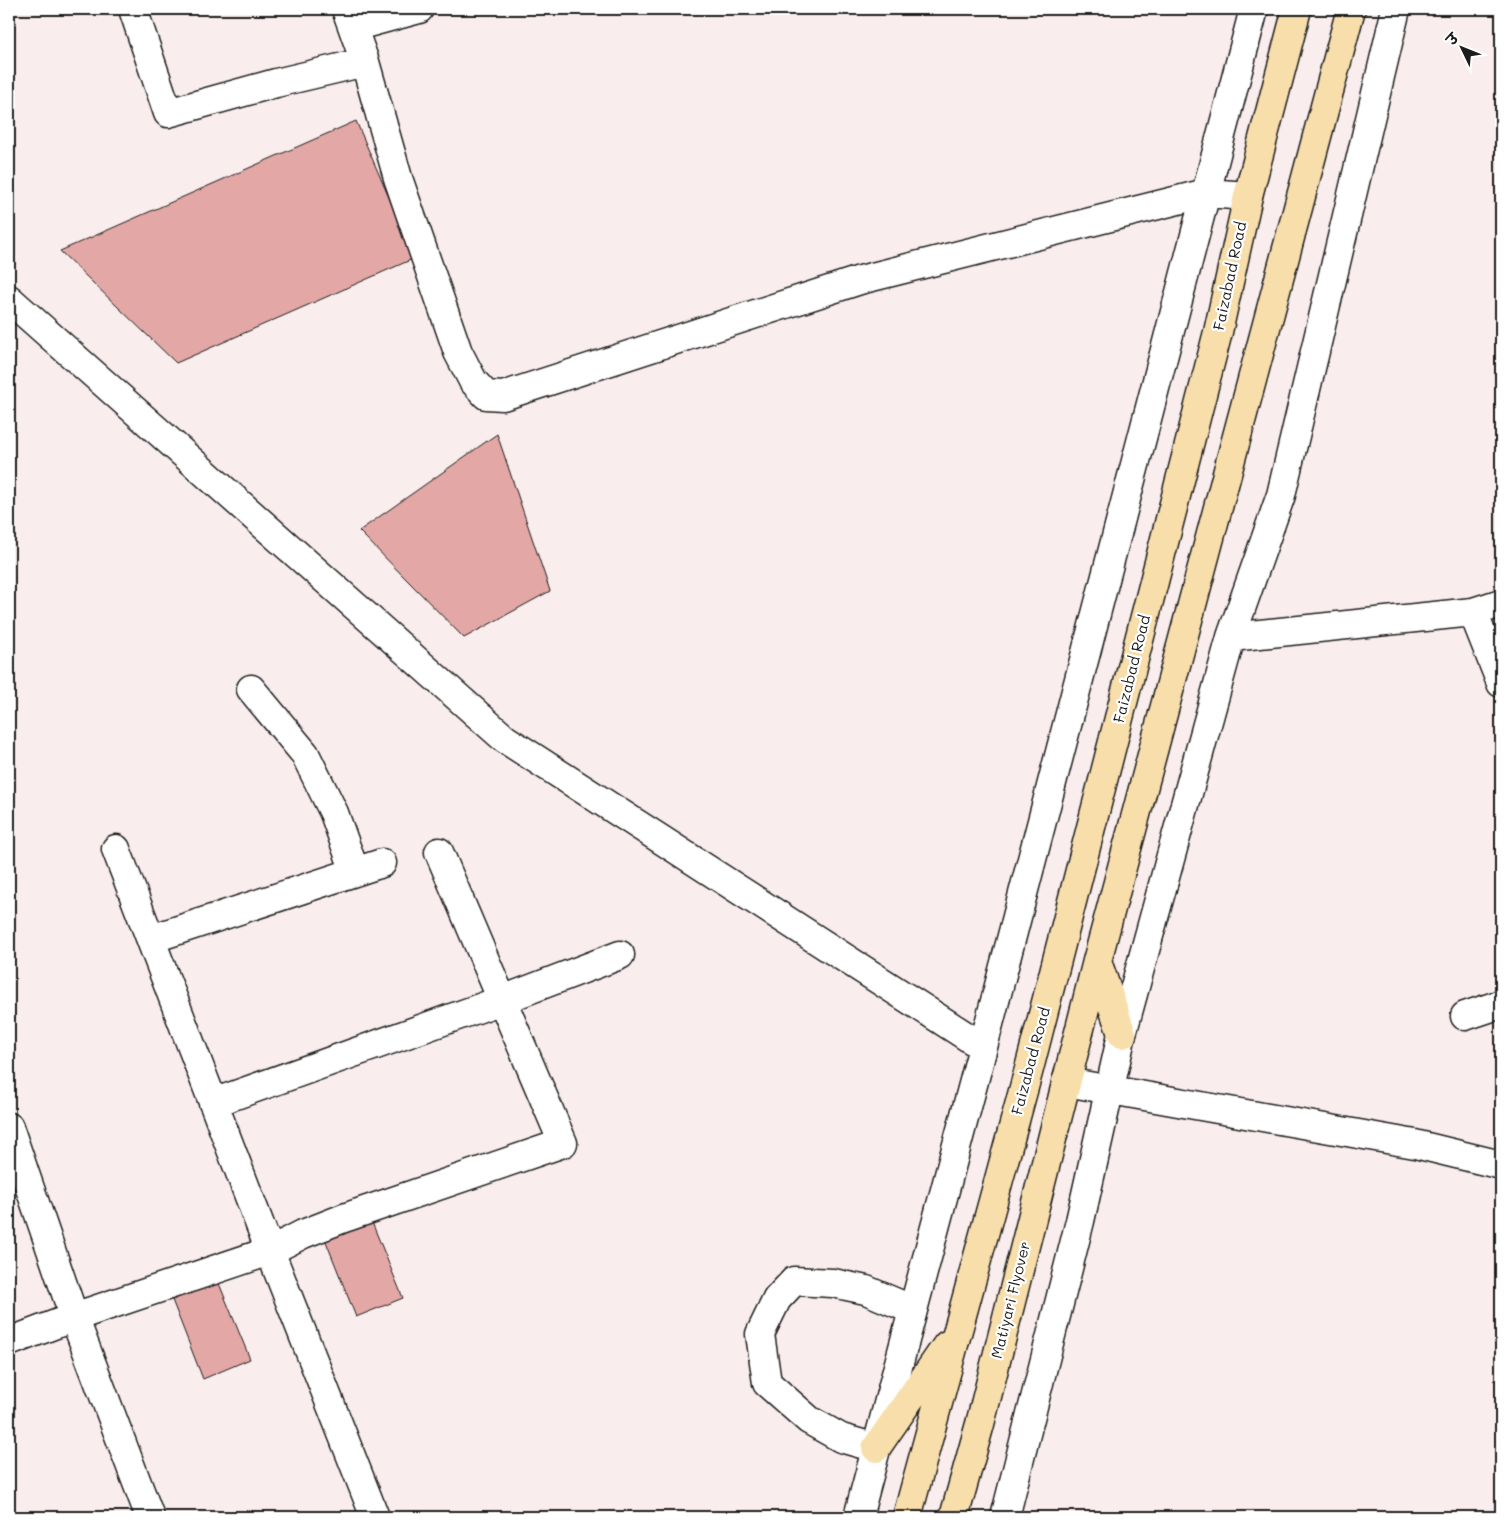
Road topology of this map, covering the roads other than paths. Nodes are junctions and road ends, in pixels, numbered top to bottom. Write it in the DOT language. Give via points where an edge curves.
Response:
graph roads {
  1 [pos="133,9"];
  2 [pos="419,9"];
  3 [pos="1254,9"];
  4 [pos="1297,9"];
  5 [pos="1351,9"];
  6 [pos="1396,9"];
  7 [pos="349,18"];
  8 [pos="364,62"];
  9 [pos="1206,193"];
  10 [pos="1248,196"];
  11 [pos="9,299"];
  12 [pos="1501,604"];
  13 [pos="1473,612"];
  14 [pos="1231,637"];
  15 [pos="1501,684"];
  16 [pos="250,689"];
  17 [pos="116,849"];
  18 [pos="439,852"];
  19 [pos="382,864"];
  20 [pos="355,872"];
  21 [pos="150,939"];
  22 [pos="620,955"];
  23 [pos="1097,961"];
  24 [pos="502,1000"];
  25 [pos="1501,1004"];
  26 [pos="1465,1016"];
  27 [pos="1122,1034"];
  28 [pos="983,1047"];
  29 [pos="1066,1082"];
  30 [pos="1109,1088"];
  31 [pos="213,1103"];
  32 [pos="9,1127"];
  33 [pos="1501,1165"];
  34 [pos="270,1252"];
  35 [pos="913,1310"];
  36 [pos="74,1317"];
  37 [pos="959,1327"];
  38 [pos="9,1342"];
  39 [pos="876,1448"];
  40 [pos="150,1517"];
  41 [pos="375,1517"];
  42 [pos="858,1517"];
  43 [pos="907,1517"];
  44 [pos="954,1517"];
  45 [pos="1005,1517"];
  1 -- 8 [label="street" via="168,113"];
  2 -- 7 [label="street"];
  3 -- 9 [label="street"];
  4 -- 10 [label="highway, Faizabad Road"];
  5 -- 23 [label="highway"];
  6 -- 14 [label="street" via="1281,495"];
  7 -- 8 [label="street"];
  8 -- 9 [label="street" via="398,178 458,352 473,381 486,395 503,396 860,280"];
  9 -- 10 [label="street"];
  9 -- 28 [label="street"];
  10 -- 37 [label="highway, Faizabad Road" via="1213,352 1021,1100"];
  11 -- 28 [label="street" via="505,739"];
  12 -- 13 [label="street"];
  13 -- 14 [label="street"];
  13 -- 15 [label="street"];
  14 -- 27 [label="street"];
  16 -- 20 [label="street" via="305,754 334,813"];
  17 -- 21 [label="street"];
  18 -- 24 [label="street"];
  19 -- 20 [label="street"];
  20 -- 21 [label="street"];
  21 -- 31 [label="street"];
  22 -- 24 [label="street"];
  23 -- 27 [label="highway"];
  23 -- 29 [label="highway"];
  24 -- 31 [label="street"];
  24 -- 34 [label="street" via="563,1143 344,1218 303,1234"];
  25 -- 26 [label="street"];
  27 -- 30 [label="street"];
  28 -- 35 [label="street"];
  29 -- 30 [label="street"];
  29 -- 44 [label="highway, Matiyari Flyover"];
  30 -- 33 [label="street" via="1415,1144"];
  30 -- 45 [label="street" via="1080,1222"];
  31 -- 34 [label="street"];
  32 -- 36 [label="street"];
  34 -- 36 [label="street"];
  34 -- 41 [label="street"];
  35 -- 39 [label="street"];
  35 -- 39 [label="street" via="866,1290 794,1281 777,1299 760,1334 767,1384 809,1420 841,1438"];
  36 -- 38 [label="street"];
  36 -- 40 [label="street"];
  37 -- 39 [label="highway"];
  37 -- 43 [label="highway"];
  39 -- 42 [label="street"];
}
